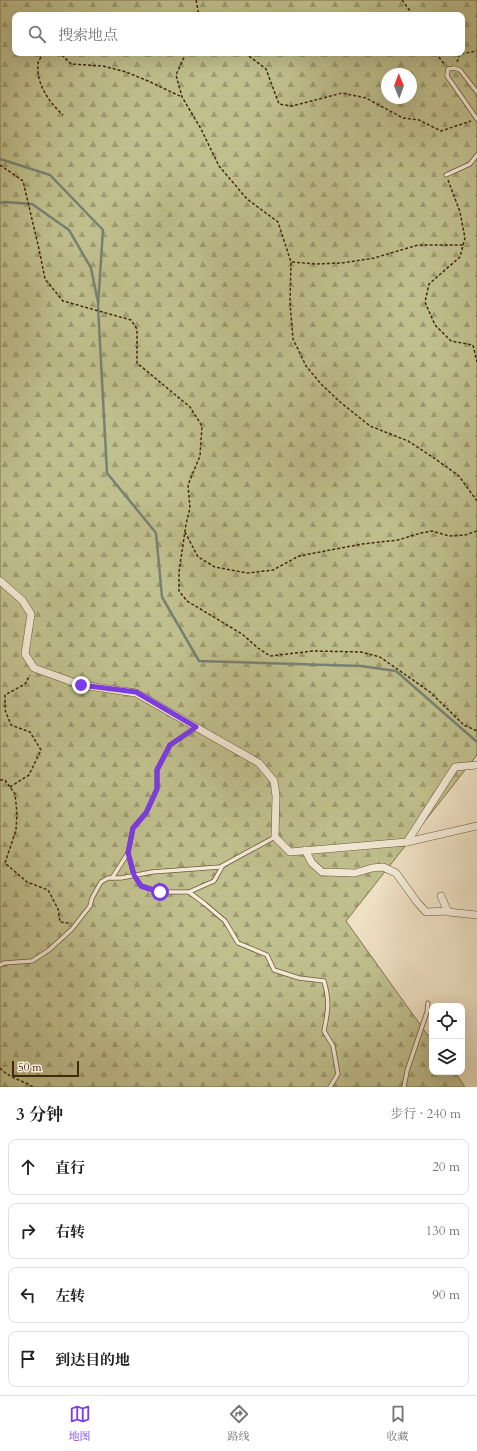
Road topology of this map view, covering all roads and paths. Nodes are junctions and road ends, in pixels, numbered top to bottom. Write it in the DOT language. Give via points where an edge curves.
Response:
graph roads {
  1 [pos="196,0"];
  2 [pos="402,0"];
  3 [pos="198,12"];
  4 [pos="410,12"];
  5 [pos="477,51"];
  6 [pos="465,53"];
  7 [pos="42,56"];
  8 [pos="63,56"];
  9 [pos="185,56"];
  10 [pos="249,56"];
  11 [pos="438,56"];
  12 [pos="459,56"];
  13 [pos="454,68"];
  14 [pos="448,69"];
  15 [pos="477,92"];
  16 [pos="182,97"];
  17 [pos="63,115"];
  18 [pos="477,119"];
  19 [pos="477,155"];
  20 [pos="0,164"];
  21 [pos="446,175"];
  22 [pos="463,245"];
  23 [pos="291,262"];
  24 [pos="477,362"];
  25 [pos="477,501"];
  26 [pos="185,532"];
  27 [pos="477,532"];
  28 [pos="0,581"];
  29 [pos="34,668"];
  30 [pos="196,727"];
  31 [pos="477,731"];
  32 [pos="477,765"];
  33 [pos="0,780"];
  34 [pos="10,787"];
  35 [pos="477,826"];
  36 [pos="275,837"];
  37 [pos="407,842"];
  38 [pos="305,850"];
  39 [pos="128,853"];
  40 [pos="222,866"];
  41 [pos="134,875"];
  42 [pos="112,878"];
  43 [pos="189,892"];
  44 [pos="441,896"];
  45 [pos="448,911"];
  46 [pos="477,915"];
  47 [pos="76,924"];
  48 [pos="0,965"];
  49 [pos="428,1003"];
  50 [pos="0,1068"];
  51 [pos="33,1087"];
  52 [pos="330,1087"];
  53 [pos="404,1087"];
  1 -- 3 [label="path"];
  2 -- 4 [label="path"];
  5 -- 6 [label="path"];
  7 -- 17 [label="path" via="38,63 39,78 45,94"];
  8 -- 16 [label="path" via="71,64 103,66 126,72"];
  9 -- 16 [label="path" via="176,75"];
  10 -- 18 [label="path" via="266,69 279,104 292,106 342,93 366,98 403,118 419,120 441,131"];
  11 -- 14 [label="path"];
  12 -- 13 [label="path"];
  13 -- 14 [label="lane"];
  13 -- 15 [label="lane" via="460,70"];
  14 -- 18 [label="lane" via="447,76"];
  16 -- 23 [label="path" via="201,128 219,166 247,199 278,222"];
  19 -- 21 [label="lane" via="470,164"];
  20 -- 26 [label="path" via="23,181 45,280 63,301 131,320 136,329 137,363 190,407 202,426 200,456 188,485 190,508"];
  21 -- 22 [label="path" via="460,212 465,238"];
  22 -- 23 [label="path" via="418,245 342,264"];
  22 -- 24 [label="path" via="460,257 428,284 425,302 436,325 451,341 473,345"];
  23 -- 25 [label="path" via="290,302 294,339 306,366 340,402 370,426 408,441 459,476"];
  26 -- 27 [label="path" via="198,556 215,567 247,573 273,570 299,556 398,540 420,533 432,531 449,536 465,536"];
  26 -- 31 [label="path" via="179,591 187,601 242,634 270,656 313,651 360,652 380,657 430,692 464,725"];
  28 -- 29 [label="street" via="22,600 31,614 25,654"];
  29 -- 30 [label="street" via="81,685 136,692"];
  29 -- 34 [label="path" via="24,684 4,695 5,710 11,725 30,732 41,750 29,775"];
  30 -- 36 [label="street" via="260,763 274,781"];
  30 -- 39 [label="lane" via="170,745 157,770 157,789 146,813 133,828"];
  32 -- 37 [label="street" via="455,767"];
  33 -- 34 [label="path" via="5,780"];
  34 -- 47 [label="path" via="15,794 16,830 5,863 27,882 48,890 58,909 60,922"];
  35 -- 37 [label="street"];
  36 -- 38 [label="street" via="290,852"];
  36 -- 40 [label="lane"];
  37 -- 38 [label="street"];
  38 -- 45 [label="street" via="312,863 322,872 355,872 383,868 396,873 426,912"];
  39 -- 41 [label="lane"];
  39 -- 42 [label="lane"];
  40 -- 41 [label="lane"];
  40 -- 43 [label="lane" via="214,881"];
  41 -- 42 [label="lane"];
  41 -- 43 [label="lane" via="141,886 160,892"];
  42 -- 47 [label="lane" via="101,882 90,906"];
  43 -- 52 [label="lane" via="226,921 238,943 267,955 274,970 299,978 324,981 329,1006 324,1031 333,1046 338,1074"];
  44 -- 45 [label="street"];
  45 -- 46 [label="street"];
  47 -- 48 [label="lane" via="49,950 32,961"];
  49 -- 53 [label="lane" via="406,1071"];
  50 -- 51 [label="path" via="6,1074"];
}
